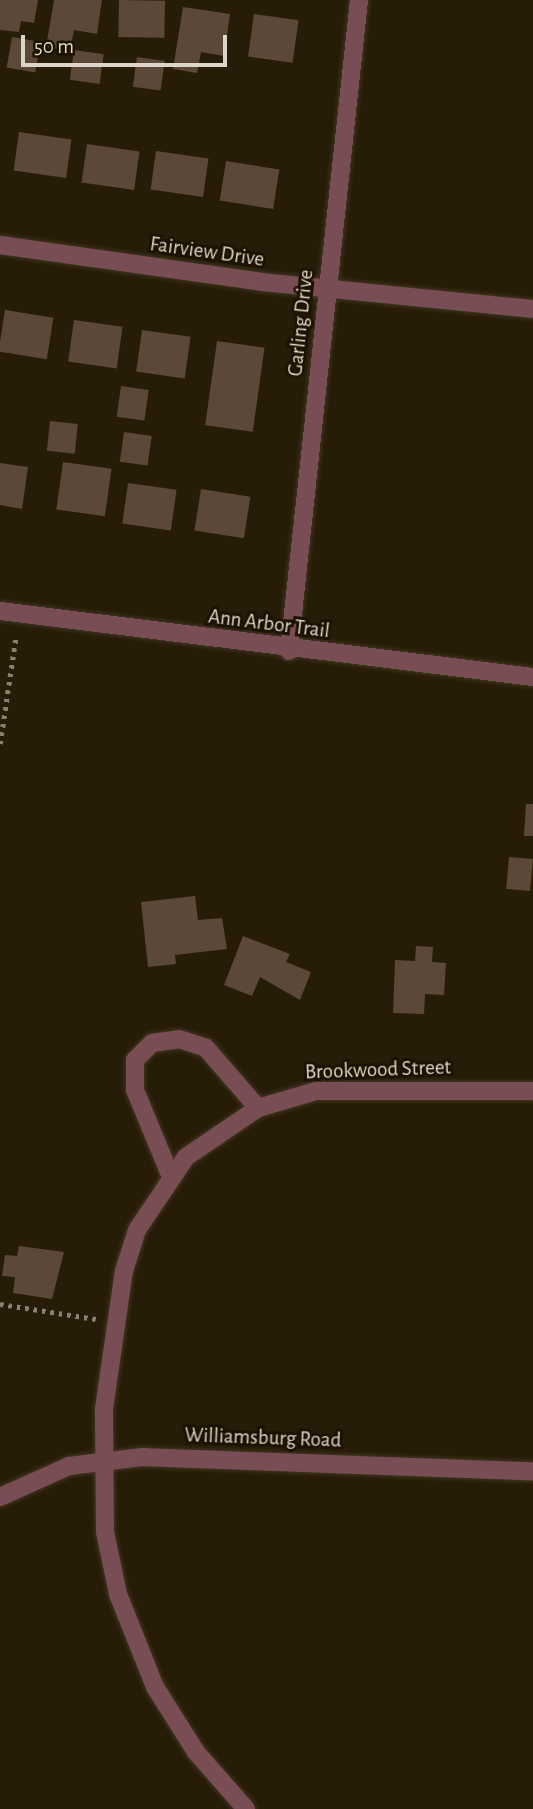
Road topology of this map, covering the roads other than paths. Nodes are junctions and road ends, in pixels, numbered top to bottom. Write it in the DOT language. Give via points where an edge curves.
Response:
graph roads {
  1 [pos="359,0"];
  2 [pos="0,245"];
  3 [pos="328,290"];
  4 [pos="533,309"];
  5 [pos="0,611"];
  6 [pos="289,651"];
  7 [pos="533,677"];
  8 [pos="533,1091"];
  9 [pos="258,1108"];
  10 [pos="170,1177"];
  11 [pos="101,1460"];
  12 [pos="533,1471"];
  13 [pos="0,1497"];
  14 [pos="246,1809"];
  1 -- 3 [label="street, Garling Drive"];
  2 -- 3 [label="street, Fairview Drive"];
  3 -- 4 [label="street, Fairview Drive"];
  3 -- 6 [label="street, Garling Drive"];
  5 -- 6 [label="street, Ann Arbor Trail"];
  6 -- 7 [label="street, Ann Arbor Trail"];
  8 -- 9 [label="street, Brookwood Street" via="327,1090"];
  9 -- 10 [label="street, Brookwood Street" via="216,1132"];
  9 -- 10 [label="street" via="206,1048 179,1039 152,1043 135,1060 135,1090"];
  10 -- 11 [label="street, Brookwood Street" via="137,1230 116,1322"];
  11 -- 12 [label="street, Williamsburg Road" via="142,1457"];
  11 -- 13 [label="street, Williamsburg Road" via="33,1478"];
  11 -- 14 [label="street, Brookwood Street" via="106,1532 139,1652 175,1721"];
}
